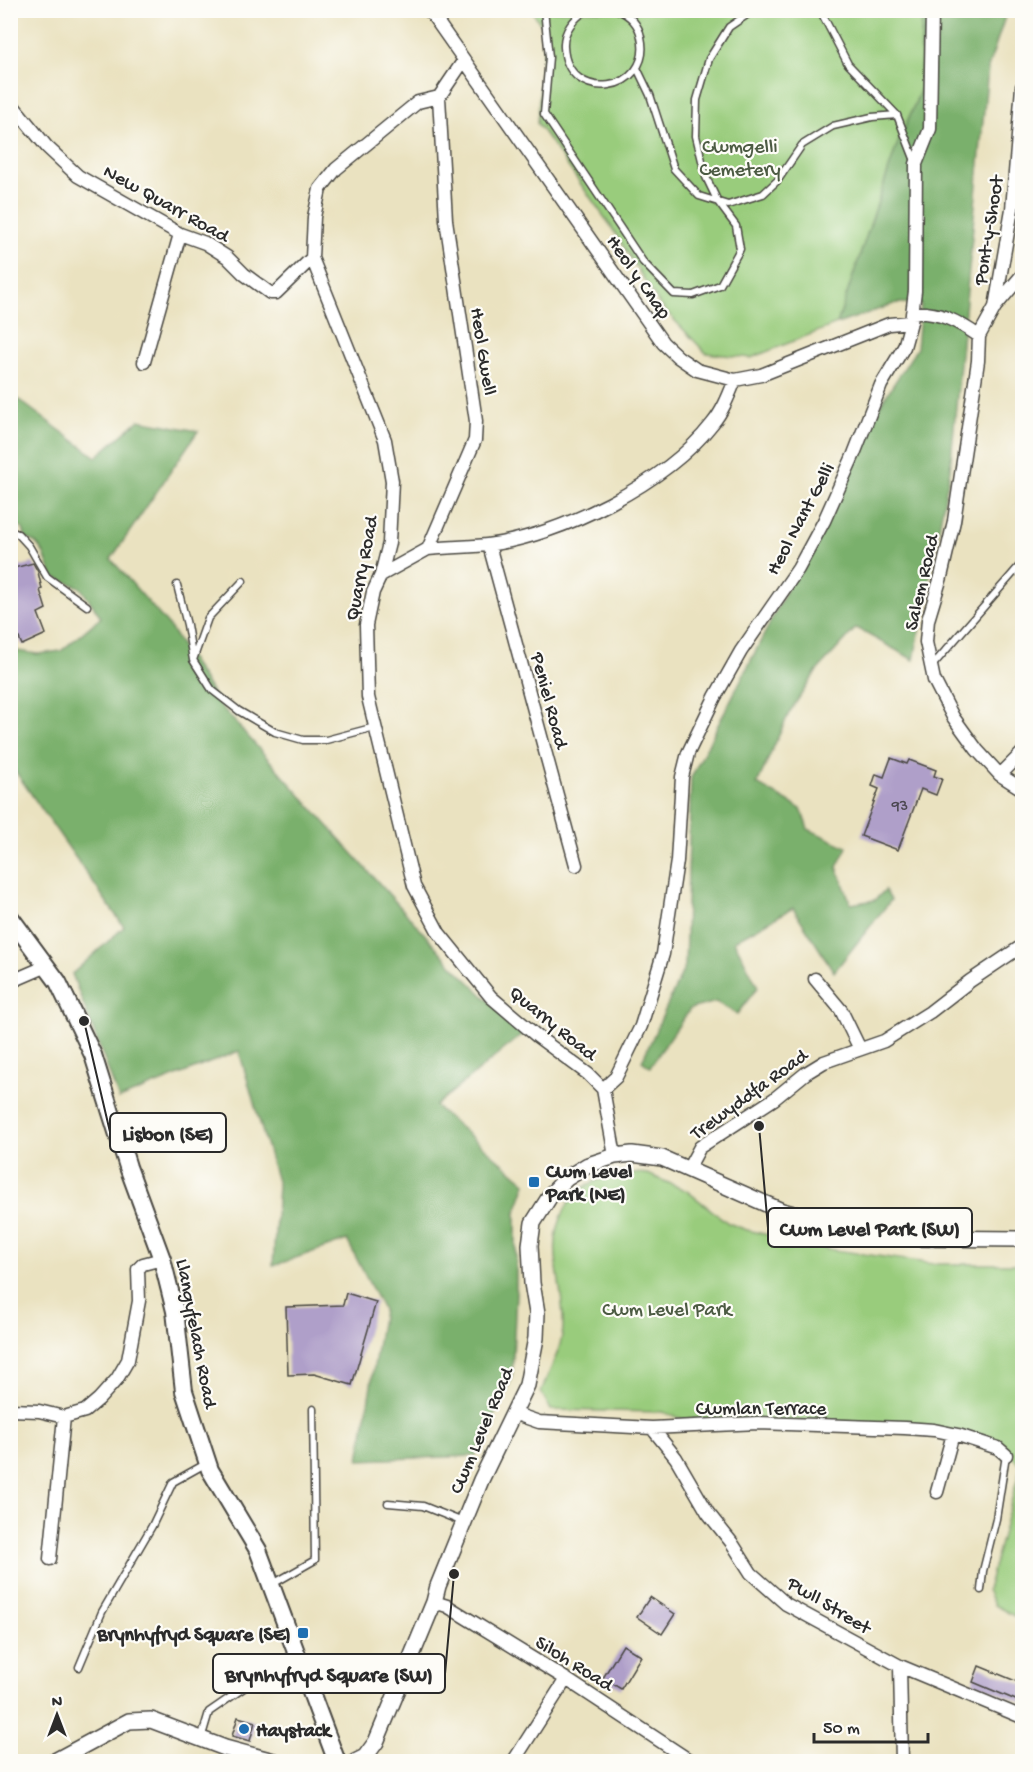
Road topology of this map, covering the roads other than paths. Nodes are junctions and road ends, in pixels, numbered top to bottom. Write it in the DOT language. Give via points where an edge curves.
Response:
graph roads {
  1 [pos="429,10"];
  2 [pos="544,10"];
  3 [pos="587,10"];
  4 [pos="754,10"];
  5 [pos="820,10"];
  6 [pos="932,10"];
  7 [pos="623,11"];
  8 [pos="464,60"];
  9 [pos="637,68"];
  10 [pos="1023,87"];
  11 [pos="439,97"];
  12 [pos="10,102"];
  13 [pos="897,115"];
  14 [pos="916,164"];
  15 [pos="718,202"];
  16 [pos="180,234"];
  17 [pos="312,258"];
  18 [pos="1023,275"];
  19 [pos="995,307"];
  20 [pos="912,317"];
  21 [pos="975,333"];
  22 [pos="144,362"];
  23 [pos="735,380"];
  24 [pos="10,531"];
  25 [pos="489,545"];
  26 [pos="428,549"];
  27 [pos="1023,562"];
  28 [pos="381,575"];
  29 [pos="243,581"];
  30 [pos="177,585"];
  31 [pos="87,606"];
  32 [pos="193,660"];
  33 [pos="931,667"];
  34 [pos="10,704"];
  35 [pos="10,724"];
  36 [pos="375,727"];
  37 [pos="1023,753"];
  38 [pos="1000,776"];
  39 [pos="1023,789"];
  40 [pos="576,865"];
  41 [pos="10,917"];
  42 [pos="1023,946"];
  43 [pos="47,966"];
  44 [pos="815,979"];
  45 [pos="10,982"];
  46 [pos="860,1049"];
  47 [pos="603,1089"];
  48 [pos="615,1156"];
  49 [pos="688,1169"];
  50 [pos="1023,1239"];
  51 [pos="162,1259"];
  52 [pos="313,1409"];
  53 [pos="10,1410"];
  54 [pos="513,1413"];
  55 [pos="64,1417"];
  56 [pos="652,1428"];
  57 [pos="953,1434"];
  58 [pos="1006,1455"];
  59 [pos="207,1463"];
  60 [pos="937,1492"];
  61 [pos="388,1503"];
  62 [pos="464,1522"];
  63 [pos="50,1559"];
  64 [pos="271,1586"];
  65 [pos="981,1590"];
  66 [pos="434,1602"];
  67 [pos="277,1665"];
  68 [pos="900,1666"];
  69 [pos="79,1667"];
  70 [pos="566,1679"];
  71 [pos="1023,1717"];
  72 [pos="201,1739"];
  73 [pos="223,1755"];
  74 [pos="53,1761"];
  75 [pos="277,1761"];
  76 [pos="337,1761"];
  77 [pos="355,1761"];
  78 [pos="513,1761"];
  79 [pos="692,1761"];
  80 [pos="902,1761"];
  1 -- 8 [label="street, Heol y Cnap"];
  2 -- 15 [label="lane" via="549,57 544,114 643,262 674,294 693,295 720,285 740,249 736,226"];
  3 -- 9 [label="lane" via="575,19 563,42 569,68 590,85 603,87 628,78"];
  4 -- 15 [label="lane" via="729,27 709,58 697,100 696,136 706,177"];
  5 -- 13 [label="lane" via="848,64"];
  6 -- 14 [label="street, Heol Nant Gelli" via="930,129"];
  7 -- 9 [label="lane" via="634,22 643,44"];
  8 -- 11 [label="street"];
  8 -- 23 [label="street, Heol y Cnap" via="663,343 697,370"];
  9 -- 15 [label="lane" via="674,169 699,196"];
  10 -- 19 [label="street, Pont-y-Shoot" via="1012,209"];
  11 -- 17 [label="street, Quarry Road" via="418,102 336,169 320,189"];
  11 -- 26 [label="street, Heol Gwell" via="446,220 476,421 475,440"];
  12 -- 16 [label="street, New Quarr Road" via="47,147 78,176"];
  13 -- 14 [label="lane"];
  13 -- 15 [label="lane" via="833,126 802,145 778,180 762,194 728,205"];
  14 -- 20 [label="street, Heol Nant Gelli"];
  16 -- 17 [label="street, New Quarr Road" via="227,257 270,293 276,293"];
  16 -- 22 [label="street"];
  17 -- 28 [label="street, Quarry Road" via="385,440 392,503"];
  18 -- 19 [label="street"];
  19 -- 21 [label="street"];
  20 -- 21 [label="street, Heol y Cnap" via="935,313"];
  20 -- 23 [label="street, Heol y Cnap" via="761,375"];
  20 -- 47 [label="street, Heol Nant Gelli" via="904,347 881,385 824,521 798,569 741,651 688,753 663,954 637,1034 616,1077"];
  21 -- 33 [label="street, Salem Road" via="979,350 954,521 928,620 926,642"];
  23 -- 25 [label="street" via="712,424 681,456 633,491 587,516"];
  24 -- 31 [label="lane" via="29,546 47,577"];
  25 -- 26 [label="street"];
  25 -- 40 [label="street, Peniel Road"];
  26 -- 28 [label="street"];
  27 -- 33 [label="lane"];
  28 -- 36 [label="street, Quarry Road" via="366,625 368,697"];
  29 -- 32 [label="lane" via="208,618"];
  30 -- 32 [label="lane"];
  32 -- 36 [label="lane" via="212,690 275,732 303,740 326,740"];
  33 -- 38 [label="street, Salem Road" via="953,717"];
  34 -- 35 [label="lane"];
  36 -- 47 [label="street, Quarry Road" via="414,886 439,933 491,997"];
  37 -- 38 [label="street"];
  38 -- 39 [label="street, Salem Road"];
  41 -- 43 [label="main road, Llangyfelach Road"];
  42 -- 46 [label="street, Trewyddfa Road" via="930,1012 884,1041"];
  43 -- 45 [label="street"];
  43 -- 51 [label="main road, Llangyfelach Road" via="93,1055"];
  44 -- 46 [label="street" via="841,1010"];
  46 -- 49 [label="street, Trewyddfa Road" via="806,1073 774,1099 700,1147"];
  47 -- 48 [label="street, Quarry Road"];
  48 -- 49 [label="street, Cwm Level Road" via="662,1158"];
  48 -- 54 [label="street, Cwm Level Road" via="588,1165 567,1178 533,1223 530,1245 536,1338 527,1385"];
  49 -- 50 [label="street, Cwm Level Road" via="782,1211 831,1224 898,1238"];
  51 -- 55 [label="street" via="138,1269 139,1301 128,1360 117,1379 85,1411"];
  51 -- 59 [label="main road, Llangyfelach Road" via="175,1311 184,1391"];
  52 -- 64 [label="lane" via="315,1560"];
  53 -- 55 [label="street"];
  54 -- 56 [label="street, Cwmlan Terrace" via="538,1422"];
  54 -- 62 [label="street, Cwm Level Road"];
  55 -- 63 [label="street"];
  56 -- 57 [label="street, Cwmlan Terrace" via="758,1423 905,1428"];
  56 -- 68 [label="street, Pwll Street" via="752,1573 786,1604"];
  57 -- 58 [label="street, Cwmlan Terrace" via="998,1448"];
  57 -- 60 [label="street"];
  58 -- 65 [label="lane"];
  59 -- 64 [label="main road, Llangyfelach Road" via="258,1550"];
  59 -- 69 [label="lane" via="173,1482 102,1612"];
  61 -- 62 [label="lane" via="423,1506"];
  62 -- 66 [label="street, Cwm Level Road"];
  64 -- 76 [label="main road, Llangyfelach Road"];
  66 -- 70 [label="street, Siloh Road" via="447,1606"];
  66 -- 77 [label="street, Cwm Level Road" via="376,1742 365,1757"];
  67 -- 72 [label="lane" via="209,1712"];
  68 -- 71 [label="street, Pwll Street"];
  68 -- 80 [label="street"];
  70 -- 78 [label="street"];
  70 -- 79 [label="street, Siloh Road"];
  72 -- 73 [label="street"];
  72 -- 74 [label="street" via="151,1720 129,1721"];
  73 -- 75 [label="street"];
}
